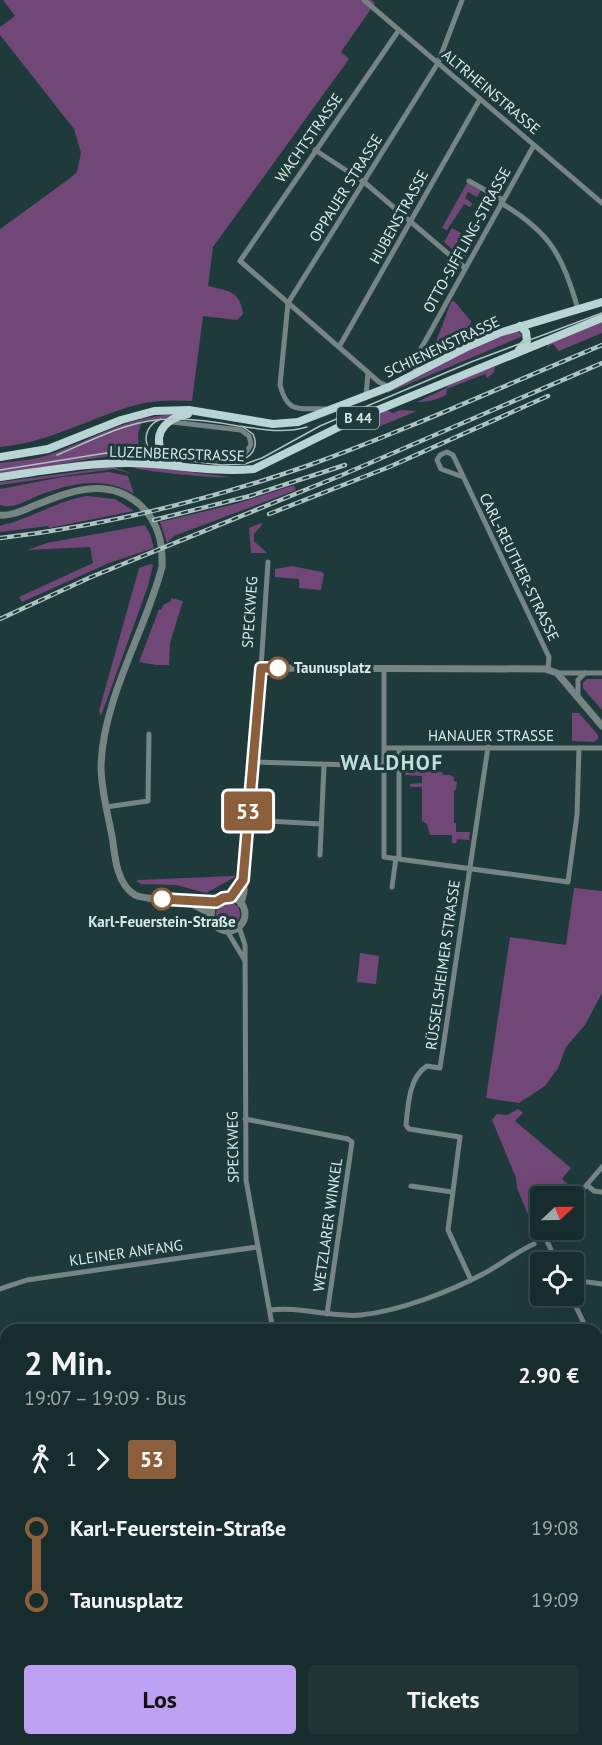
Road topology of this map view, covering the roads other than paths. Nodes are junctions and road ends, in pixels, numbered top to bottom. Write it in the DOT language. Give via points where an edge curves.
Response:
graph roads {
  1 [pos="364,0"];
  2 [pos="462,0"];
  3 [pos="399,30"];
  4 [pos="438,63"];
  5 [pos="480,99"];
  6 [pos="534,145"];
  7 [pos="315,150"];
  8 [pos="469,181"];
  9 [pos="364,182"];
  10 [pos="502,202"];
  11 [pos="602,203"];
  12 [pos="410,221"];
  13 [pos="465,268"];
  14 [pos="602,302"];
  15 [pos="288,303"];
  16 [pos="578,309"];
  17 [pos="602,318"];
  18 [pos="520,326"];
  19 [pos="339,347"];
  20 [pos="422,347"];
  21 [pos="517,353"];
  22 [pos="444,358"];
  23 [pos="368,373"];
  24 [pos="415,375"];
  25 [pos="388,387"];
  26 [pos="283,396"];
  27 [pos="366,396"];
  28 [pos="330,410"];
  29 [pos="200,411"];
  30 [pos="169,421"];
  31 [pos="282,424"];
  32 [pos="166,455"];
  33 [pos="0,457"];
  34 [pos="180,466"];
  35 [pos="0,477"];
  36 [pos="463,477"];
  37 [pos="0,515"];
  38 [pos="267,562"];
  39 [pos="261,668"];
  40 [pos="384,669"];
  41 [pos="548,669"];
  42 [pos="602,672"];
  43 [pos="557,673"];
  44 [pos="585,673"];
  45 [pos="578,696"];
  46 [pos="601,723"];
  47 [pos="149,734"];
  48 [pos="488,747"];
  49 [pos="600,747"];
  50 [pos="385,748"];
  51 [pos="399,748"];
  52 [pos="579,748"];
  53 [pos="252,762"];
  54 [pos="324,765"];
  55 [pos="385,766"];
  56 [pos="106,807"];
  57 [pos="248,820"];
  58 [pos="321,824"];
  59 [pos="320,855"];
  60 [pos="398,858"];
  61 [pos="470,869"];
  62 [pos="243,880"];
  63 [pos="392,887"];
  64 [pos="231,897"];
  65 [pos="183,900"];
  66 [pos="216,902"];
  67 [pos="241,904"];
  68 [pos="211,914"];
  69 [pos="239,927"];
  70 [pos="227,931"];
  71 [pos="244,960"];
  72 [pos="245,1119"];
  73 [pos="602,1167"];
  74 [pos="587,1185"];
  75 [pos="411,1186"];
  76 [pos="584,1188"];
  77 [pos="452,1192"];
  78 [pos="602,1192"];
  79 [pos="534,1244"];
  80 [pos="257,1247"];
  81 [pos="471,1280"];
  82 [pos="584,1282"];
  83 [pos="602,1284"];
  84 [pos="0,1289"];
  85 [pos="575,1306"];
  86 [pos="270,1310"];
  87 [pos="327,1314"];
  88 [pos="272,1324"];
  89 [pos="583,1324"];
  1 -- 3 [label="street, ALTRHEINSTRASSE"];
  2 -- 4 [label="street, OPPAUER STRASSE"];
  3 -- 4 [label="street, ALTRHEINSTRASSE"];
  3 -- 7 [label="street, WACHTSTRASSE"];
  4 -- 5 [label="street, ALTRHEINSTRASSE"];
  4 -- 9 [label="street, OPPAUER STRASSE"];
  5 -- 6 [label="street, ALTRHEINSTRASSE"];
  5 -- 12 [label="street, HUBENSTRASSE"];
  6 -- 10 [label="street, OTTO-SIFFLING-STRASSE"];
  6 -- 11 [label="street, ALTRHEINSTRASSE"];
  7 -- 9 [label="street"];
  7 -- 15 [label="street, WACHTSTRASSE" via="240,261"];
  8 -- 10 [label="street"];
  9 -- 12 [label="street"];
  9 -- 15 [label="street, OPPAUER STRASSE"];
  10 -- 13 [label="street, OTTO-SIFFLING-STRASSE"];
  10 -- 16 [label="street" via="548,240 564,266"];
  12 -- 13 [label="street"];
  12 -- 19 [label="street, HUBENSTRASSE"];
  13 -- 20 [label="street, OTTO-SIFFLING-STRASSE"];
  14 -- 16 [label="main road, SCHIENENSTRASSE / B 44"];
  15 -- 19 [label="street"];
  15 -- 26 [label="street, OPPAUER STRASSE" via="280,385"];
  16 -- 18 [label="main road, SCHIENENSTRASSE / B 44"];
  17 -- 21 [label="main road, B 44"];
  18 -- 21 [label="main road" via="527,341"];
  18 -- 22 [label="main road, SCHIENENSTRASSE / B 44"];
  19 -- 23 [label="street"];
  20 -- 22 [label="street" via="427,356"];
  20 -- 24 [label="street, OTTO-SIFFLING-STRASSE"];
  21 -- 34 [label="main road, LUZENBERGSTRASSE / B 44" via="342,425 254,470"];
  22 -- 24 [label="main road, SCHIENENSTRASSE / B 44"];
  23 -- 25 [label="street"];
  23 -- 27 [label="street"];
  24 -- 25 [label="main road, SCHIENENSTRASSE / B 44"];
  25 -- 27 [label="main road, SCHIENENSTRASSE / B 44"];
  26 -- 28 [label="street, SCHIENENSTRASSE" via="297,409"];
  27 -- 28 [label="main road, SCHIENENSTRASSE / B 44"];
  28 -- 31 [label="main road, SCHIENENSTRASSE / B 44"];
  29 -- 30 [label="main road"];
  29 -- 31 [label="main road, LUZENBERGSTRASSE / B 44"];
  29 -- 33 [label="main road, LUZENBERGSTRASSE / B 44" via="138,415 48,449"];
  30 -- 32 [label="main road" via="158,439"];
  30 -- 32 [label="street, LUZENBERGSTRASSE" via="243,431 251,444 243,455 227,460"];
  32 -- 34 [label="main road"];
  34 -- 35 [label="main road, LUZENBERGSTRASSE / B 44" via="122,463"];
  36 -- 36 [label="street, CARL-REUTHER-STRASSE" via="453,456 447,452 440,455 437,460 441,469"];
  36 -- 41 [label="street, CARL-REUTHER-STRASSE" via="549,657"];
  37 -- 56 [label="street" via="10,515 74,491 101,488 133,500 157,530 162,567 105,734 101,769"];
  38 -- 39 [label="street, SPECKWEG"];
  39 -- 40 [label="street"];
  39 -- 53 [label="street, SPECKWEG"];
  40 -- 41 [label="street"];
  40 -- 50 [label="street"];
  41 -- 43 [label="street"];
  42 -- 44 [label="street"];
  43 -- 44 [label="street"];
  43 -- 45 [label="street"];
  44 -- 45 [label="street" via="578,680"];
  45 -- 46 [label="street"];
  47 -- 56 [label="street" via="148,801"];
  48 -- 51 [label="street, HANAUER STRASSE"];
  48 -- 52 [label="street, HANAUER STRASSE"];
  48 -- 61 [label="street, RÜSSELSHEIMER STRASSE"];
  49 -- 52 [label="street, HANAUER STRASSE"];
  50 -- 51 [label="street, HANAUER STRASSE"];
  50 -- 55 [label="street"];
  51 -- 60 [label="street"];
  52 -- 61 [label="street" via="577,815 568,882"];
  53 -- 54 [label="street"];
  53 -- 57 [label="street, SPECKWEG"];
  54 -- 55 [label="street"];
  54 -- 58 [label="street"];
  55 -- 60 [label="street" via="384,856"];
  56 -- 65 [label="street" via="118,868 127,889 143,898"];
  57 -- 58 [label="street"];
  57 -- 62 [label="street, SPECKWEG"];
  58 -- 59 [label="street"];
  60 -- 61 [label="street"];
  60 -- 63 [label="street"];
  61 -- 77 [label="street, RÜSSELSHEIMER STRASSE" via="440,1068 427,1066 412,1085 406,1125 409,1129 460,1137"];
  62 -- 64 [label="street"];
  62 -- 67 [label="street, SPECKWEG"];
  64 -- 66 [label="street"];
  64 -- 67 [label="street"];
  65 -- 66 [label="street"];
  65 -- 68 [label="street"];
  66 -- 68 [label="street"];
  67 -- 69 [label="street, SPECKWEG" via="245,913"];
  68 -- 70 [label="street" via="214,924"];
  69 -- 70 [label="street"];
  69 -- 71 [label="street, SPECKWEG"];
  70 -- 71 [label="street"];
  71 -- 72 [label="street, SPECKWEG"];
  72 -- 80 [label="street, SPECKWEG" via="246,1180"];
  72 -- 87 [label="street, WETZLARER WINKEL" via="348,1138 352,1142"];
  73 -- 74 [label="street"];
  74 -- 76 [label="street"];
  74 -- 78 [label="street"];
  75 -- 77 [label="street"];
  77 -- 81 [label="street, RÜSSELSHEIMER STRASSE" via="448,1230"];
  79 -- 81 [label="street"];
  80 -- 84 [label="street, KLEINER ANFANG" via="27,1280"];
  80 -- 86 [label="street, SPECKWEG"];
  81 -- 87 [label="street" via="372,1313"];
  82 -- 83 [label="street"];
  85 -- 89 [label="street"];
  86 -- 87 [label="street"];
  86 -- 88 [label="street, SPECKWEG"];
}
